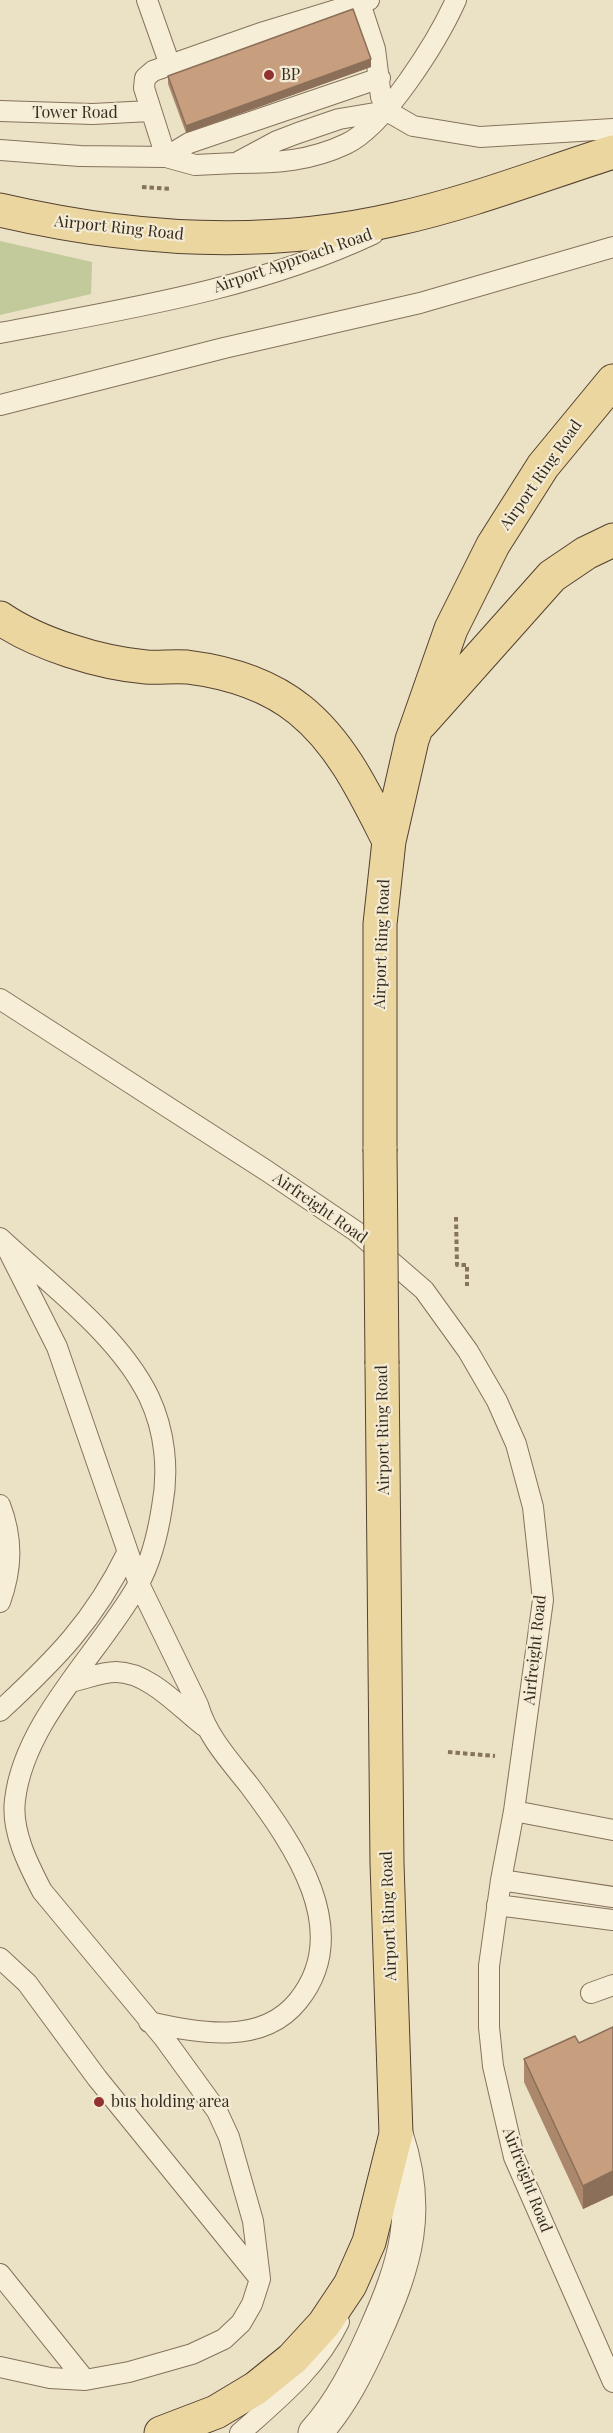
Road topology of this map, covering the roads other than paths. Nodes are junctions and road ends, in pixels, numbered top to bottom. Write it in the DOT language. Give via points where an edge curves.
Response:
graph roads {
  1 [pos="147,0"];
  2 [pos="456,0"];
  3 [pos="362,1"];
  4 [pos="170,65"];
  5 [pos="380,78"];
  6 [pos="0,111"];
  7 [pos="150,111"];
  8 [pos="387,111"];
  9 [pos="613,129"];
  10 [pos="0,150"];
  11 [pos="613,152"];
  12 [pos="166,157"];
  13 [pos="0,210"];
  14 [pos="417,214"];
  15 [pos="613,247"];
  16 [pos="0,333"];
  17 [pos="613,381"];
  18 [pos="0,405"];
  19 [pos="613,540"];
  20 [pos="0,618"];
  21 [pos="417,728"];
  22 [pos="389,841"];
  23 [pos="0,999"];
  24 [pos="3,1241"];
  25 [pos="0,1505"];
  26 [pos="127,1553"];
  27 [pos="139,1584"];
  28 [pos="0,1602"];
  29 [pos="70,1682"];
  30 [pos="0,1711"];
  31 [pos="204,1726"];
  32 [pos="514,1811"];
  33 [pos="613,1830"];
  34 [pos="501,1880"];
  35 [pos="613,1897"];
  36 [pos="497,1905"];
  37 [pos="613,1920"];
  38 [pos="0,1958"];
  39 [pos="613,1985"];
  40 [pos="591,1993"];
  41 [pos="149,2022"];
  42 [pos="396,2134"];
  43 [pos="0,2274"];
  44 [pos="260,2279"];
  45 [pos="350,2285"];
  46 [pos="0,2367"];
  47 [pos="85,2380"];
  48 [pos="613,2382"];
  49 [pos="161,2433"];
  50 [pos="240,2433"];
  51 [pos="315,2433"];
  1 -- 4 [label="lane"];
  2 -- 8 [label="lane" via="444,26"];
  3 -- 4 [label="lane"];
  3 -- 5 [label="lane"];
  4 -- 7 [label="lane" via="146,78 144,88"];
  5 -- 8 [label="lane"];
  5 -- 12 [label="lane" via="189,142"];
  6 -- 7 [label="lane, Tower Road"];
  7 -- 12 [label="lane"];
  8 -- 9 [label="lane" via="413,126 480,137"];
  8 -- 12 [label="lane" via="339,119 298,132 236,163 195,165"];
  10 -- 12 [label="lane"];
  11 -- 14 [label="main road, Airport Approach Road"];
  13 -- 14 [label="main road, Airport Ring Road" via="113,231 231,237 324,230"];
  14 -- 16 [label="lane, Airport Approach Road" via="357,242 226,287"];
  15 -- 18 [label="lane" via="420,303"];
  17 -- 21 [label="main road, Airport Ring Road" via="543,466 493,545 451,629"];
  19 -- 21 [label="main road" via="552,576"];
  20 -- 22 [label="main road" via="54,645 107,661 230,674 266,688 300,709 329,739"];
  21 -- 22 [label="main road, Airport Ring Road"];
  22 -- 42 [label="main road, Airport Ring Road, bridge" via="379,948 380,1149 387,1863"];
  23 -- 32 [label="lane, Airfreight Road" via="357,1232 423,1290 468,1351 516,1444 533,1507 543,1600"];
  24 -- 26 [label="lane" via="57,1347"];
  24 -- 27 [label="lane" via="63,1293 125,1360 148,1396 167,1462 157,1536"];
  25 -- 28 [label="lane" via="7,1523 10,1559"];
  26 -- 27 [label="lane"];
  26 -- 30 [label="lane" via="90,1618 49,1665"];
  27 -- 29 [label="lane"];
  27 -- 31 [label="lane" via="198,1705"];
  29 -- 31 [label="lane" via="118,1672 133,1676 151,1684"];
  29 -- 41 [label="lane" via="45,1722 19,1779 14,1803 18,1833 27,1863 42,1891"];
  31 -- 41 [label="lane" via="269,1812 297,1857 316,1899 322,1942 314,1977 307,1989 296,2004 267,2024 235,2033 203,2033"];
  32 -- 33 [label="lane"];
  32 -- 34 [label="lane, Airfreight Road"];
  34 -- 35 [label="lane"];
  34 -- 36 [label="lane, Airfreight Road"];
  36 -- 37 [label="lane"];
  36 -- 48 [label="lane, Airfreight Road" via="489,1966 489,2027 504,2122 518,2167"];
  38 -- 44 [label="lane" via="27,1983 97,2078"];
  39 -- 40 [label="lane"];
  41 -- 44 [label="lane" via="206,2094 229,2137 253,2221"];
  42 -- 45 [label="main road, Airport Ring Road" via="377,2220"];
  42 -- 51 [label="street" via="406,2164 409,2197 405,2247 396,2285 359,2368"];
  43 -- 47 [label="lane"];
  44 -- 47 [label="lane" via="241,2323 224,2339 192,2354"];
  45 -- 49 [label="main road, Airport Ring Road" via="324,2324 275,2374 216,2412"];
  45 -- 50 [label="lane" via="346,2307 327,2345 292,2387"];
  46 -- 47 [label="lane" via="50,2378"];
}
